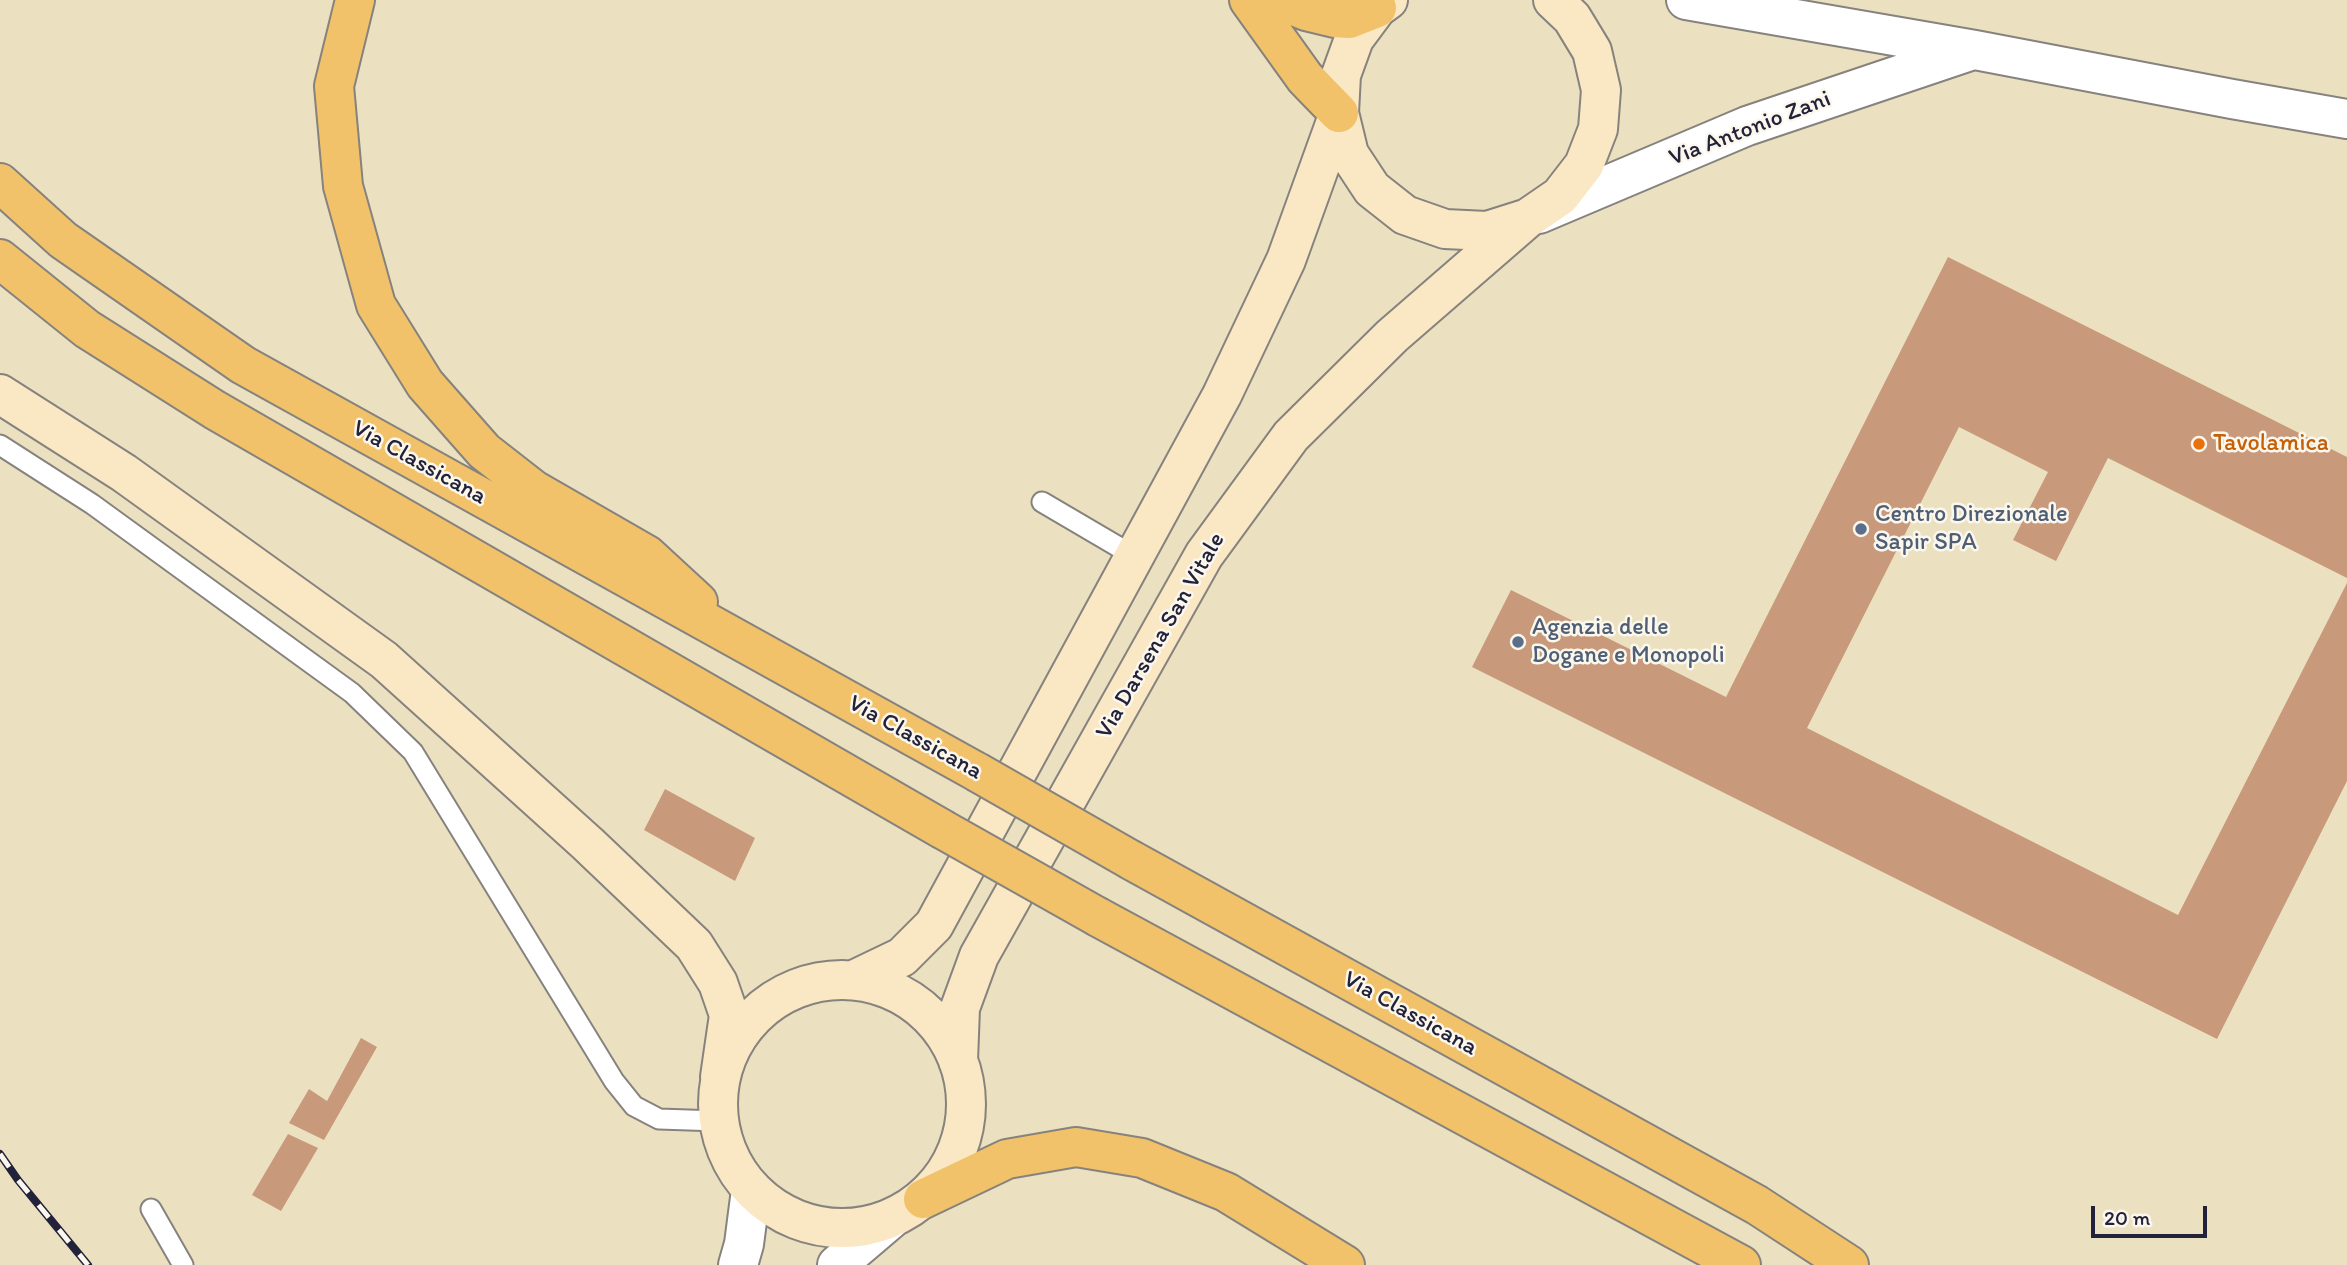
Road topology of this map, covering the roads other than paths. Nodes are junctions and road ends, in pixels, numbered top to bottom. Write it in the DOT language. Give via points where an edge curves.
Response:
graph roads {
  1 [pos="355,0"];
  2 [pos="1250,0"];
  3 [pos="1279,0"];
  4 [pos="1553,0"];
  5 [pos="1686,0"];
  6 [pos="1382,3"];
  7 [pos="1975,50"];
  8 [pos="1339,113"];
  9 [pos="2347,119"];
  10 [pos="0,183"];
  11 [pos="1528,218"];
  12 [pos="0,259"];
  13 [pos="0,394"];
  14 [pos="0,444"];
  15 [pos="1042,502"];
  16 [pos="1134,556"];
  17 [pos="744,644"];
  18 [pos="854,980"];
  19 [pos="958,1061"];
  20 [pos="720,1077"];
  21 [pos="718,1121"];
  22 [pos="751,1190"];
  23 [pos="923,1199"];
  24 [pos="151,1209"];
  25 [pos="891,1219"];
  26 [pos="183,1265"];
  27 [pos="738,1265"];
  28 [pos="837,1265"];
  29 [pos="1345,1265"];
  30 [pos="1741,1265"];
  31 [pos="1849,1265"];
  1 -- 17 [label="highway" via="334,86 343,186 376,305 425,384 484,451 534,490 647,555"];
  2 -- 8 [label="highway" via="1305,78"];
  3 -- 6 [label="highway" via="1306,11 1349,19"];
  4 -- 11 [label="street" via="1572,18 1592,51 1601,90 1598,129 1584,165 1560,196"];
  5 -- 7 [label="street, Via Antonio Zani"];
  6 -- 8 [label="street" via="1354,39 1341,75"];
  7 -- 9 [label="street, Via Antonio Zani"];
  7 -- 11 [label="street, Via Antonio Zani" via="1747,126"];
  8 -- 11 [label="street" via="1349,154 1372,189 1405,215 1445,229 1487,231"];
  8 -- 16 [label="street, Via Darsena San Vitale" via="1286,260 1222,395"];
  10 -- 17 [label="highway, Via Classicana" via="63,240 243,365"];
  11 -- 19 [label="street, Via Darsena San Vitale" via="1392,336 1291,436 1203,555 979,956 960,1008"];
  12 -- 30 [label="highway, bridge" via="87,329 215,410 1098,917"];
  13 -- 20 [label="street" via="124,473 384,660 588,844 694,945 718,982 729,1015"];
  14 -- 21 [label="lane" via="92,504 352,693 413,752 614,1081 634,1106 659,1119"];
  15 -- 16 [label="lane"];
  16 -- 18 [label="street, Via Darsena San Vitale" via="934,925 902,957"];
  17 -- 31 [label="highway, Via Classicana, bridge" via="1757,1205"];
  18 -- 19 [label="street, Via Darsena San Vitale" via="888,989 918,1006 943,1030"];
  18 -- 20 [label="street, Via Darsena San Vitale" via="814,982 761,1009 736,1040"];
  19 -- 23 [label="street, Via Darsena San Vitale" via="966,1098 962,1136 947,1170"];
  20 -- 21 [label="street, Via Darsena San Vitale"];
  21 -- 22 [label="street, Via Darsena San Vitale" via="729,1158"];
  22 -- 25 [label="street, Via Darsena San Vitale" via="781,1213 816,1226 854,1228"];
  22 -- 27 [label="street"];
  23 -- 25 [label="street, Via Darsena San Vitale"];
  23 -- 29 [label="highway" via="1007,1159 1076,1147 1142,1158 1226,1192"];
  24 -- 26 [label="lane"];
  25 -- 28 [label="street, Via Darsena San Vitale"];
}
